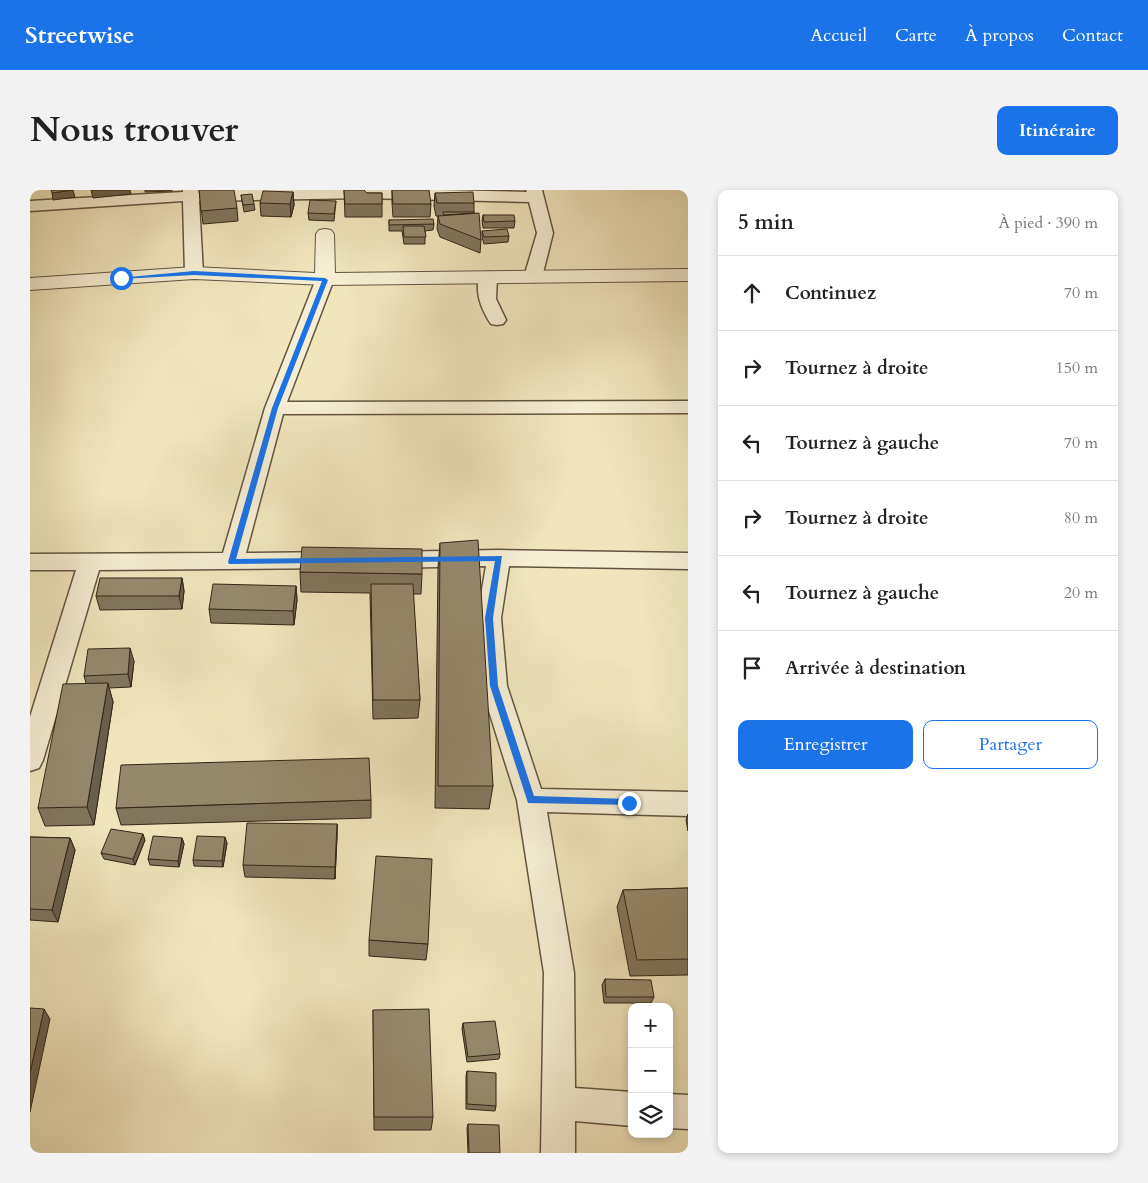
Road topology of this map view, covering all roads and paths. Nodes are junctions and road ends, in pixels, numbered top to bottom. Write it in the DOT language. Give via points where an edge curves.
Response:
graph roads {
  1 [pos="191,193"];
  2 [pos="534,193"];
  3 [pos="86,196"];
  4 [pos="30,206"];
  5 [pos="325,234"];
  6 [pos="194,273"];
  7 [pos="688,275"];
  8 [pos="488,277"];
  9 [pos="534,277"];
  10 [pos="325,280"];
  11 [pos="30,284"];
  12 [pos="498,320"];
  13 [pos="688,407"];
  14 [pos="275,408"];
  15 [pos="499,558"];
  16 [pos="688,561"];
  17 [pos="30,562"];
  18 [pos="90,562"];
  19 [pos="232,562"];
  20 [pos="30,760"];
  21 [pos="531,800"];
  22 [pos="688,804"];
  23 [pos="559,1103"];
  24 [pos="628,1109"];
  25 [pos="673,1111"];
  26 [pos="688,1112"];
  27 [pos="558,1153"];
  1 -- 2 [label="street"];
  1 -- 3 [label="street"];
  1 -- 6 [label="street"];
  2 -- 9 [label="street" via="545,233"];
  3 -- 4 [label="street"];
  5 -- 10 [label="street"];
  6 -- 10 [label="street"];
  6 -- 11 [label="street"];
  7 -- 9 [label="street"];
  8 -- 9 [label="street"];
  8 -- 10 [label="street"];
  8 -- 12 [label="street" via="487,299"];
  10 -- 14 [label="street"];
  13 -- 14 [label="street"];
  14 -- 19 [label="street"];
  15 -- 16 [label="street"];
  15 -- 19 [label="street"];
  15 -- 21 [label="street" via="489,618 494,686"];
  17 -- 18 [label="street"];
  18 -- 19 [label="street"];
  18 -- 20 [label="street"];
  21 -- 22 [label="street"];
  21 -- 23 [label="street" via="559,973"];
  23 -- 24 [label="street"];
  23 -- 27 [label="street"];
  25 -- 26 [label="street"];
}
